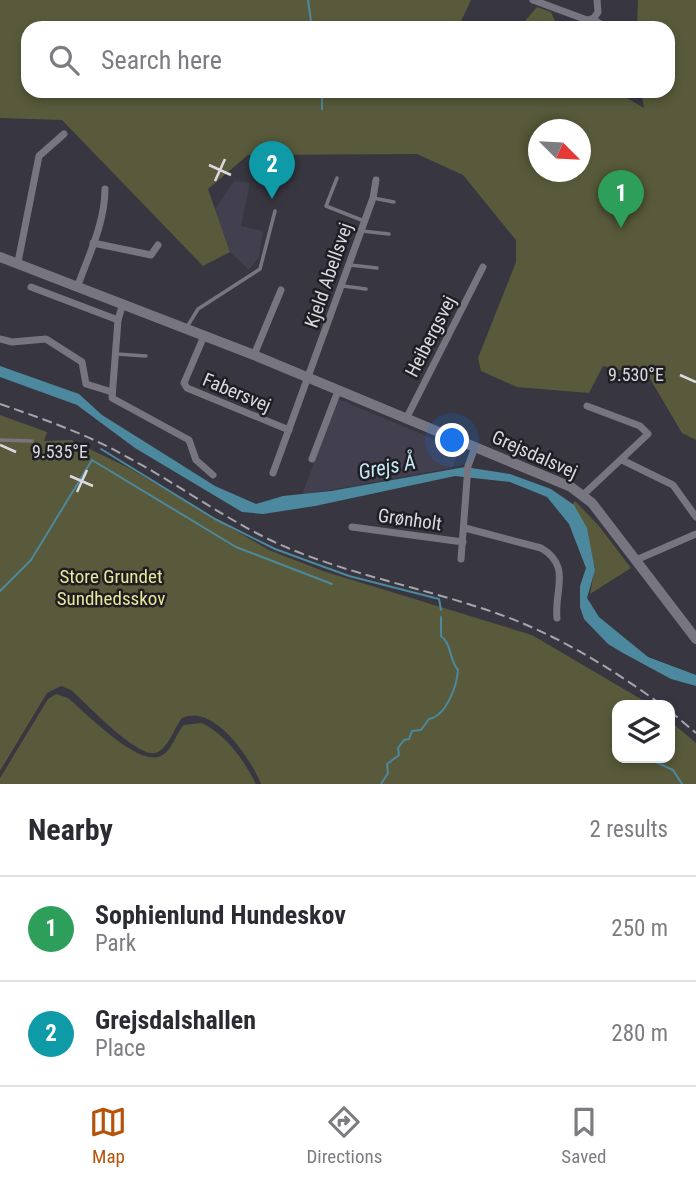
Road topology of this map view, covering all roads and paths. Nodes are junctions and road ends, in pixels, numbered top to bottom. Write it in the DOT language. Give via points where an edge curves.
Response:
graph roads {
  1 [pos="533,0"];
  2 [pos="597,0"];
  3 [pos="594,18"];
  4 [pos="599,21"];
  5 [pos="64,134"];
  6 [pos="337,178"];
  7 [pos="376,180"];
  8 [pos="105,189"];
  9 [pos="373,198"];
  10 [pos="394,202"];
  11 [pos="275,211"];
  12 [pos="364,221"];
  13 [pos="360,230"];
  14 [pos="389,234"];
  15 [pos="93,243"];
  16 [pos="158,245"];
  17 [pos="0,257"];
  18 [pos="18,262"];
  19 [pos="348,264"];
  20 [pos="483,267"];
  21 [pos="377,268"];
  22 [pos="78,285"];
  23 [pos="341,286"];
  24 [pos="31,287"];
  25 [pos="366,289"];
  26 [pos="281,290"];
  27 [pos="123,303"];
  28 [pos="118,320"];
  29 [pos="186,329"];
  30 [pos="204,336"];
  31 [pos="0,339"];
  32 [pos="115,354"];
  33 [pos="254,355"];
  34 [pos="146,356"];
  35 [pos="308,379"];
  36 [pos="338,391"];
  37 [pos="112,392"];
  38 [pos="586,406"];
  39 [pos="406,419"];
  40 [pos="289,430"];
  41 [pos="0,440"];
  42 [pos="32,441"];
  43 [pos="475,447"];
  44 [pos="312,459"];
  45 [pos="622,460"];
  46 [pos="273,472"];
  47 [pos="213,475"];
  48 [pos="583,495"];
  49 [pos="696,517"];
  50 [pos="352,527"];
  51 [pos="464,528"];
  52 [pos="696,534"];
  53 [pos="463,542"];
  54 [pos="461,559"];
  55 [pos="636,560"];
  56 [pos="557,618"];
  57 [pos="696,639"];
  1 -- 3 [label="street" via="587,20"];
  2 -- 3 [label="street"];
  3 -- 4 [label="lane"];
  5 -- 18 [label="street" via="39,156"];
  6 -- 12 [label="lane" via="326,206"];
  7 -- 9 [label="street, Kjeld Abellsvej"];
  8 -- 15 [label="street"];
  9 -- 10 [label="lane"];
  9 -- 12 [label="street, Kjeld Abellsvej"];
  11 -- 29 [label="lane" via="260,269 198,309"];
  12 -- 13 [label="street, Kjeld Abellsvej"];
  13 -- 14 [label="lane"];
  13 -- 19 [label="street, Kjeld Abellsvej"];
  15 -- 16 [label="street" via="151,255"];
  15 -- 22 [label="street"];
  17 -- 18 [label="street, Grejsdalsvej"];
  18 -- 22 [label="street, Grejsdalsvej"];
  19 -- 21 [label="lane"];
  19 -- 23 [label="street, Kjeld Abellsvej"];
  20 -- 39 [label="street, Heibergsvej"];
  22 -- 27 [label="street, Grejsdalsvej"];
  23 -- 25 [label="lane"];
  23 -- 35 [label="street, Kjeld Abellsvej"];
  24 -- 28 [label="street"];
  26 -- 33 [label="street"];
  27 -- 28 [label="street"];
  27 -- 29 [label="street, Grejsdalsvej"];
  28 -- 32 [label="street"];
  29 -- 30 [label="street, Grejsdalsvej"];
  30 -- 33 [label="street, Grejsdalsvej"];
  30 -- 40 [label="street, Fabersvej" via="184,383 187,388"];
  31 -- 37 [label="street" via="12,342 38,337 53,342 82,362 86,384"];
  32 -- 34 [label="lane"];
  32 -- 37 [label="street"];
  33 -- 35 [label="street, Grejsdalsvej"];
  35 -- 36 [label="street, Grejsdalsvej"];
  35 -- 40 [label="street, Kjeld Abellsvej"];
  36 -- 39 [label="street, Grejsdalsvej"];
  36 -- 44 [label="street"];
  37 -- 47 [label="street" via="112,398 188,440 196,460"];
  38 -- 45 [label="street" via="640,426 648,434"];
  39 -- 43 [label="street, Grejsdalsvej"];
  40 -- 46 [label="street, Kjeld Abellsvej"];
  41 -- 42 [label="lane"];
  43 -- 48 [label="street, Grejsdalsvej"];
  43 -- 51 [label="street, Grønholt" via="468,466"];
  45 -- 48 [label="street"];
  45 -- 49 [label="street" via="673,485"];
  48 -- 55 [label="street, Grejsdalsvej"];
  50 -- 53 [label="street, Grønholt"];
  51 -- 53 [label="street, Grønholt"];
  51 -- 56 [label="street, Grønholt" via="551,554 561,570"];
  52 -- 55 [label="street"];
  53 -- 54 [label="street, Grønholt"];
  55 -- 57 [label="street, Grejsdalsvej"];
}
